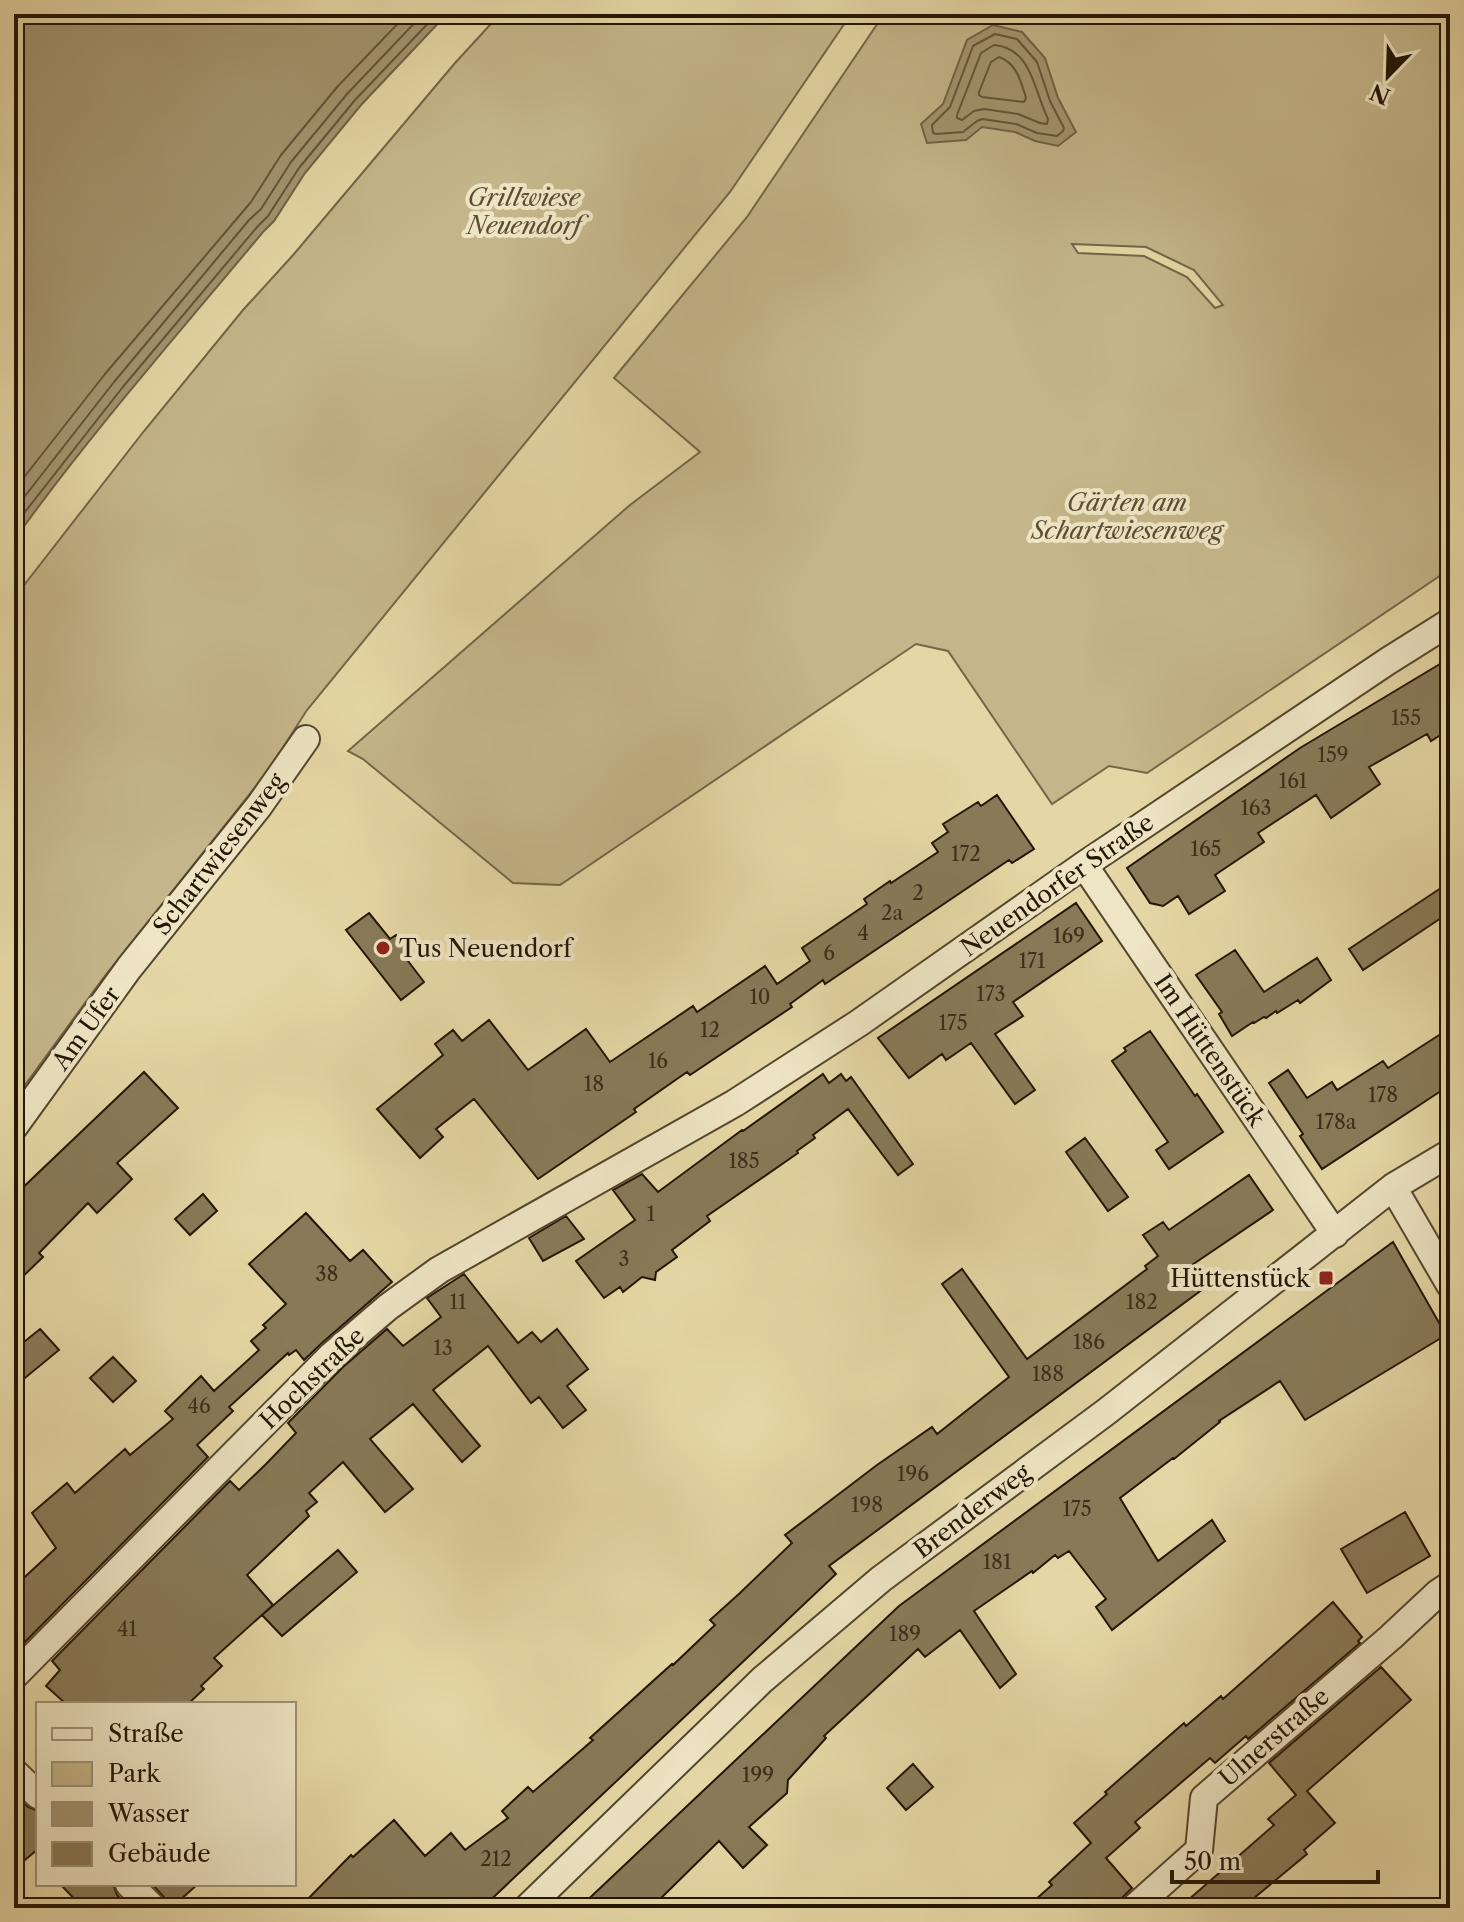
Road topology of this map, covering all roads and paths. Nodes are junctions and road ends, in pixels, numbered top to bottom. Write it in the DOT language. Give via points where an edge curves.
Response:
graph roads {
  1 [pos="1450,622"];
  2 [pos="306,739"];
  3 [pos="1084,865"];
  4 [pos="129,968"];
  5 [pos="14,1127"];
  6 [pos="662,1145"];
  7 [pos="1450,1153"];
  8 [pos="1393,1187"];
  9 [pos="1335,1234"];
  10 [pos="1450,1285"];
  11 [pos="1450,1585"];
  12 [pos="14,1676"];
  13 [pos="14,1772"];
  14 [pos="36,1793"];
  15 [pos="131,1886"];
  16 [pos="153,1908"];
  17 [pos="527,1908"];
  18 [pos="1134,1908"];
  1 -- 3 [label="street, Neuendorfer Straße"];
  2 -- 4 [label="street, Schartwiesenweg"];
  3 -- 6 [label="street, Neuendorfer Straße" via="859,1023"];
  3 -- 9 [label="street, Im Hüttenstück"];
  4 -- 5 [label="street, Am Ufer"];
  6 -- 12 [label="street, Hochstraße" via="439,1270 388,1307 332,1355"];
  7 -- 8 [label="street, Brenderweg"];
  8 -- 9 [label="street, Brenderweg"];
  8 -- 10 [label="street"];
  9 -- 17 [label="street, Brenderweg" via="881,1579 762,1680"];
  11 -- 18 [label="street, Ulnerstraße" via="1204,1798 1199,1850"];
  13 -- 14 [label="street"];
  15 -- 16 [label="street"];
}
